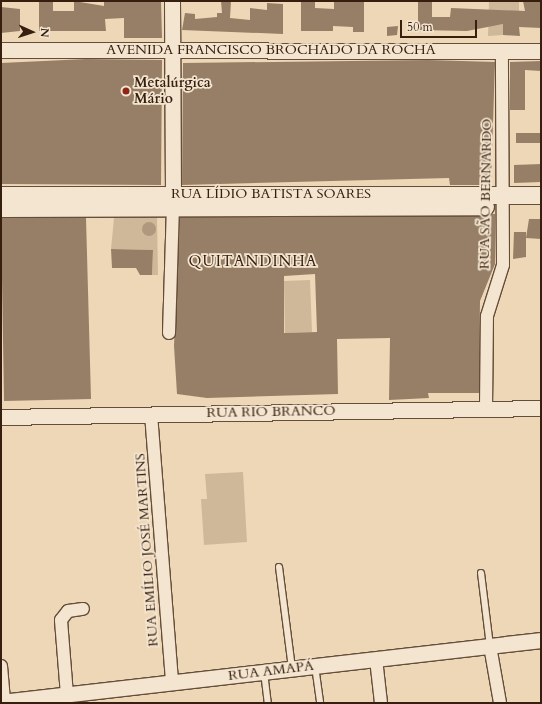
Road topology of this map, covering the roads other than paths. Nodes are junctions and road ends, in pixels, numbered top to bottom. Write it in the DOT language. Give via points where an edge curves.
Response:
graph roads {
  1 [pos="172,1"];
  2 [pos="172,49"];
  3 [pos="1,50"];
  4 [pos="502,50"];
  5 [pos="541,51"];
  6 [pos="541,195"];
  7 [pos="502,200"];
  8 [pos="173,201"];
  9 [pos="5,202"];
  10 [pos="541,206"];
  11 [pos="168,333"];
  12 [pos="486,408"];
  13 [pos="541,408"];
  14 [pos="152,414"];
  15 [pos="1,417"];
  16 [pos="279,567"];
  17 [pos="481,573"];
  18 [pos="83,609"];
  19 [pos="541,640"];
  20 [pos="490,646"];
  21 [pos="376,659"];
  22 [pos="1,666"];
  23 [pos="315,666"];
  24 [pos="292,669"];
  25 [pos="264,672"];
  26 [pos="172,683"];
  27 [pos="67,695"];
  28 [pos="39,700"];
  29 [pos="3,702"];
  30 [pos="268,703"];
  31 [pos="320,703"];
  32 [pos="381,703"];
  33 [pos="500,703"];
  1 -- 2 [label="street"];
  2 -- 3 [label="street, AVENIDA FRANCISCO BROCHADO DA ROCHA"];
  2 -- 4 [label="street, AVENIDA FRANCISCO BROCHADO DA ROCHA"];
  2 -- 8 [label="street"];
  4 -- 5 [label="street, AVENIDA FRANCISCO BROCHADO DA ROCHA"];
  4 -- 7 [label="street, RUA SÃO BERNARDO"];
  6 -- 7 [label="main road, RUA LÍDIO BATISTA SOARES"];
  7 -- 8 [label="main road, RUA LÍDIO BATISTA SOARES"];
  7 -- 10 [label="main road, RUA LÍDIO BATISTA SOARES"];
  7 -- 12 [label="street, RUA SÃO BERNARDO" via="503,265 487,316"];
  8 -- 9 [label="main road, RUA LÍDIO BATISTA SOARES"];
  8 -- 11 [label="street"];
  12 -- 13 [label="street, RUA RIO BRANCO"];
  12 -- 14 [label="street, RUA RIO BRANCO"];
  14 -- 15 [label="street, RUA RIO BRANCO"];
  14 -- 26 [label="street, RUA EMÍLIO JOSÉ MARTINS"];
  16 -- 24 [label="lane"];
  17 -- 20 [label="lane"];
  18 -- 27 [label="street" via="68,611 61,620"];
  19 -- 20 [label="street, RUA AMAPÁ"];
  20 -- 21 [label="street, RUA AMAPÁ"];
  20 -- 33 [label="street"];
  21 -- 23 [label="street, RUA AMAPÁ"];
  21 -- 32 [label="street"];
  22 -- 29 [label="street"];
  23 -- 24 [label="street, RUA AMAPÁ"];
  23 -- 31 [label="lane"];
  24 -- 25 [label="street, RUA AMAPÁ"];
  25 -- 26 [label="street, RUA AMAPÁ"];
  25 -- 30 [label="lane"];
  26 -- 27 [label="street, RUA AMAPÁ"];
  27 -- 28 [label="street, RUA AMAPÁ"];
  28 -- 29 [label="street, RUA AMAPÁ"];
}
